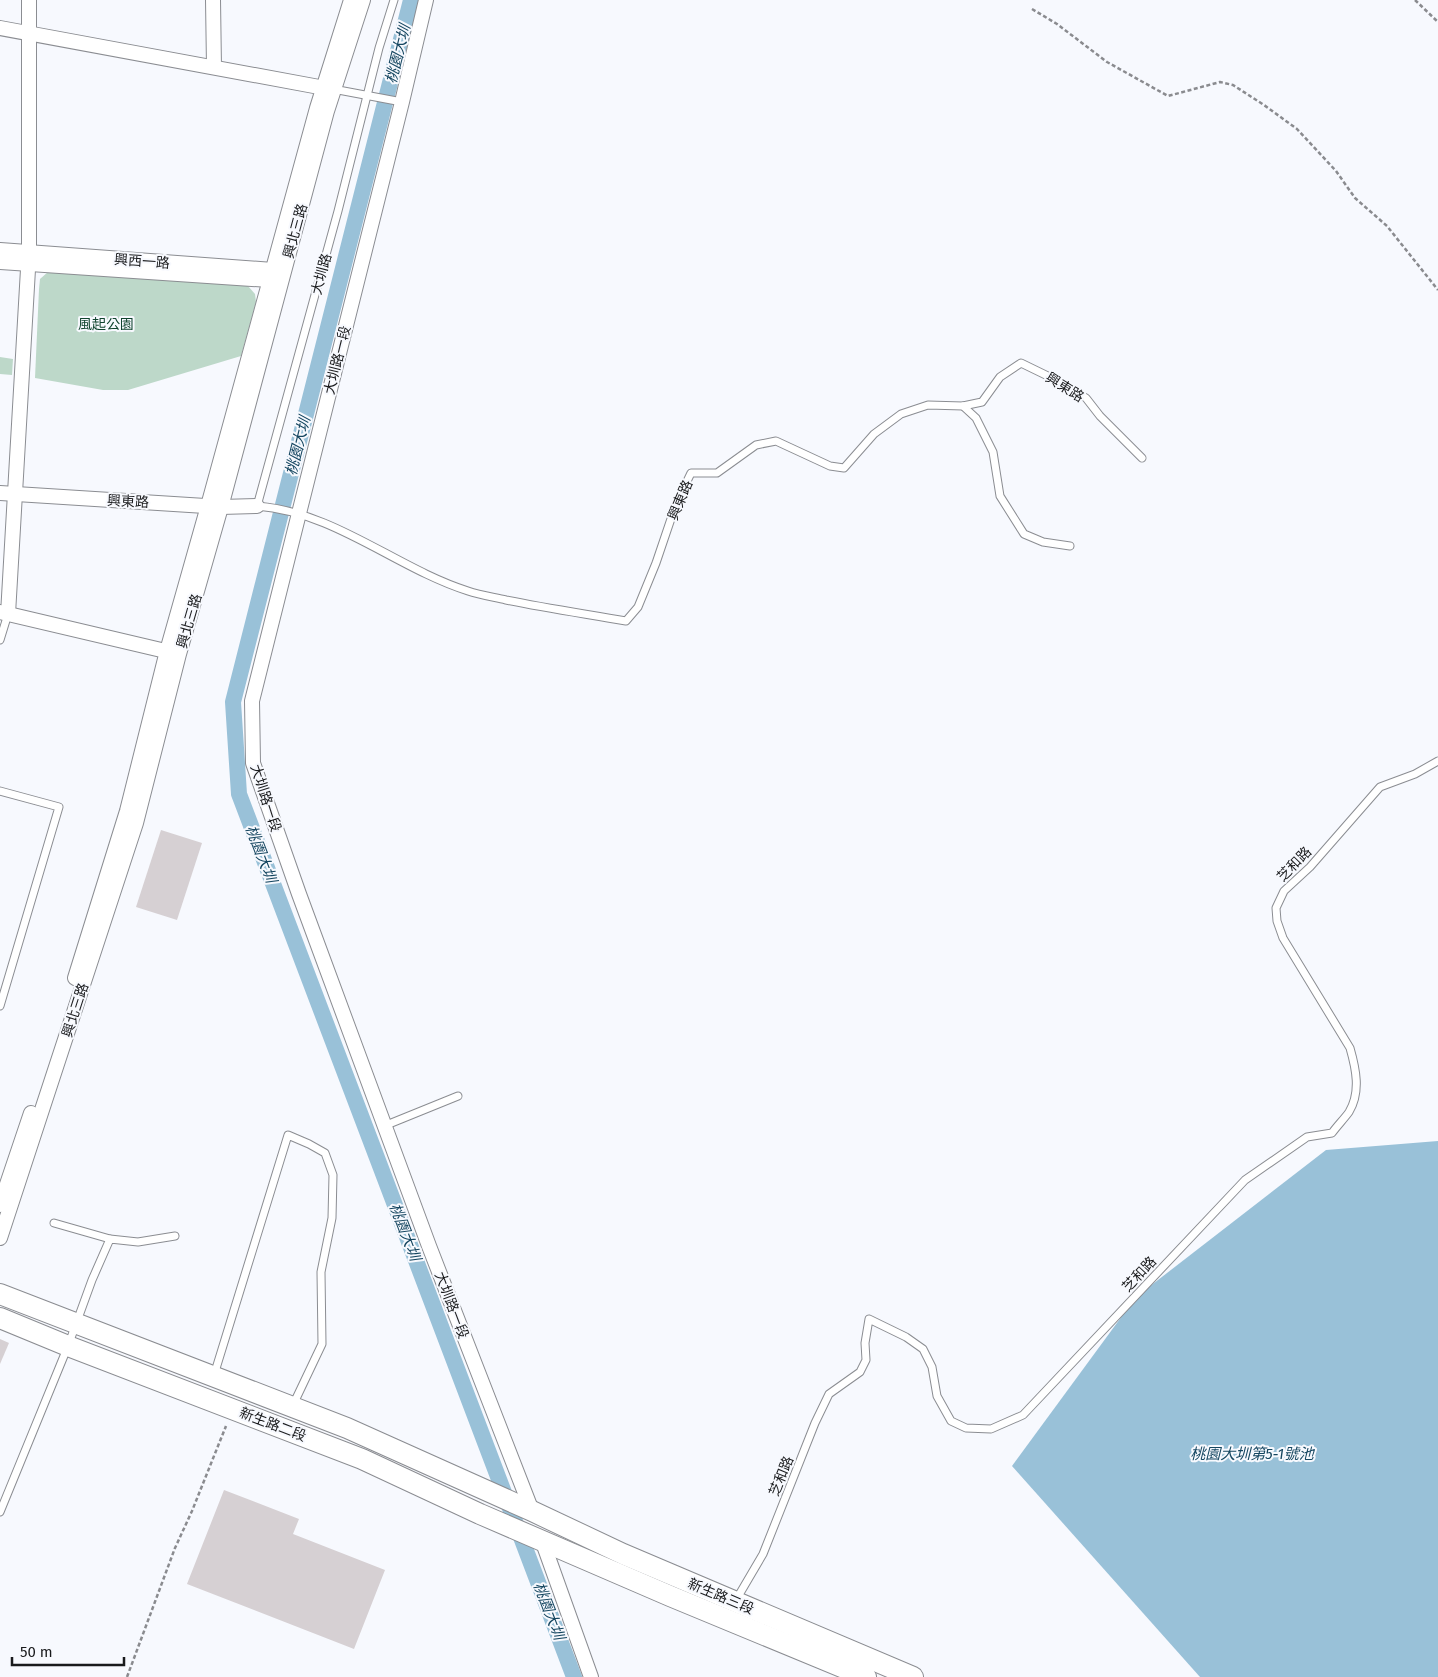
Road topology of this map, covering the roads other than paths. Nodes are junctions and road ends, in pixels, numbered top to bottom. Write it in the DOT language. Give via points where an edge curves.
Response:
graph roads {
  1 [pos="29,0"];
  2 [pos="213,0"];
  3 [pos="351,0"];
  4 [pos="363,0"];
  5 [pos="394,0"];
  6 [pos="426,0"];
  7 [pos="0,28"];
  8 [pos="29,33"];
  9 [pos="214,67"];
  10 [pos="328,88"];
  11 [pos="367,96"];
  12 [pos="402,102"];
  13 [pos="0,250"];
  14 [pos="28,258"];
  15 [pos="0,262"];
  16 [pos="275,276"];
  17 [pos="963,406"];
  18 [pos="1142,458"];
  19 [pos="0,493"];
  20 [pos="15,494"];
  21 [pos="215,506"];
  22 [pos="262,507"];
  23 [pos="298,514"];
  24 [pos="1070,546"];
  25 [pos="4,613"];
  26 [pos="0,640"];
  27 [pos="173,652"];
  28 [pos="1438,761"];
  29 [pos="0,791"];
  30 [pos="0,1006"];
  31 [pos="458,1096"];
  32 [pos="384,1126"];
  33 [pos="0,1205"];
  34 [pos="54,1223"];
  35 [pos="175,1236"];
  36 [pos="0,1238"];
  37 [pos="110,1239"];
  38 [pos="0,1294"];
  39 [pos="0,1318"];
  40 [pos="75,1324"];
  41 [pos="68,1346"];
  42 [pos="213,1377"];
  43 [pos="292,1408"];
  44 [pos="532,1510"];
  45 [pos="0,1512"];
  46 [pos="542,1540"];
  47 [pos="735,1602"];
  48 [pos="591,1677"];
  49 [pos="866,1677"];
  50 [pos="913,1677"];
  1 -- 8 [label="street"];
  2 -- 9 [label="street"];
  3 -- 10 [label="street"];
  4 -- 10 [label="street, 興北三路"];
  5 -- 11 [label="lane, 大圳路"];
  6 -- 12 [label="street, 大圳路一段"];
  7 -- 8 [label="street"];
  8 -- 9 [label="street"];
  8 -- 14 [label="street"];
  9 -- 10 [label="street"];
  10 -- 11 [label="lane"];
  10 -- 16 [label="street, 興北三路"];
  11 -- 12 [label="lane"];
  11 -- 22 [label="lane, 大圳路"];
  12 -- 23 [label="street, 大圳路一段"];
  13 -- 14 [label="street, 興西一路"];
  14 -- 15 [label="street"];
  14 -- 16 [label="street, 興西一路"];
  14 -- 20 [label="street"];
  16 -- 21 [label="street, 興北三路"];
  17 -- 18 [label="lane, 興東路" via="982,402 1000,377 1021,363 1086,398"];
  17 -- 23 [label="lane, 興東路" via="928,405 901,414 874,434 844,468 830,466 776,441 756,445 717,473 691,473 676,504 638,607 626,621 469,592 417,571 343,531"];
  17 -- 24 [label="lane" via="976,418 993,452 1000,496 1024,534 1043,542"];
  19 -- 20 [label="street, 興東路"];
  20 -- 21 [label="street, 興東路"];
  20 -- 25 [label="street"];
  21 -- 22 [label="street, 興東路"];
  21 -- 27 [label="street, 興北三路"];
  22 -- 23 [label="lane"];
  23 -- 32 [label="street, 大圳路一段" via="252,701 253,763"];
  25 -- 26 [label="lane"];
  25 -- 27 [label="street"];
  27 -- 33 [label="street" via="62,1023"];
  27 -- 36 [label="street, 興北三路" via="136,823"];
  28 -- 47 [label="lane, 芝和路" via="1380,787 1310,867 1284,891 1276,908 1283,938 1350,1048 1354,1063 1357,1087 1350,1110 1332,1133 1307,1137 1245,1180 1023,1414 992,1429 966,1428 951,1420 936,1396 932,1367 923,1349 869,1319 866,1360 860,1372 829,1394 763,1554"];
  29 -- 30 [label="lane" via="59,807"];
  31 -- 32 [label="lane"];
  32 -- 44 [label="street, 大圳路一段"];
  34 -- 37 [label="lane"];
  35 -- 37 [label="lane" via="138,1242"];
  37 -- 40 [label="lane"];
  38 -- 40 [label="main road, 新生路二段"];
  39 -- 41 [label="main road, 新生路二段"];
  40 -- 41 [label="lane"];
  40 -- 42 [label="main road, 新生路二段"];
  41 -- 45 [label="lane"];
  41 -- 46 [label="main road, 新生路二段" via="362,1459"];
  42 -- 43 [label="main road, 新生路二段"];
  42 -- 43 [label="lane" via="288,1136 325,1153 333,1175 332,1218 322,1272 322,1344"];
  43 -- 44 [label="main road, 新生路二段" via="347,1428"];
  44 -- 47 [label="main road, 新生路三段" via="622,1554"];
  46 -- 48 [label="street"];
  46 -- 49 [label="main road, 新生路三段"];
  47 -- 50 [label="main road, 新生路三段"];
}
